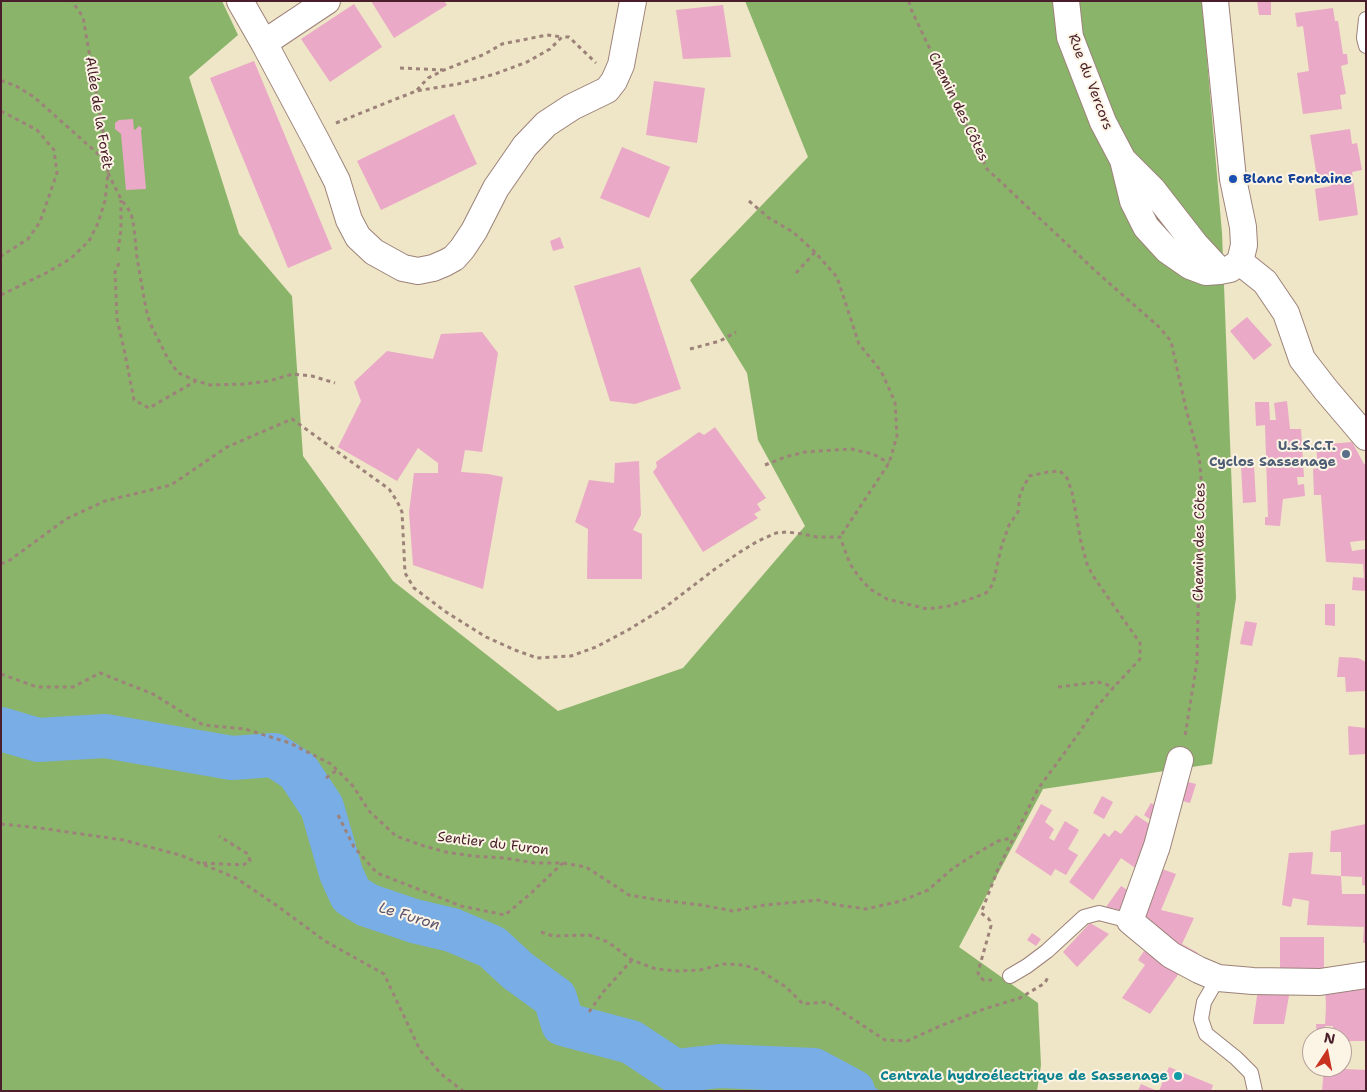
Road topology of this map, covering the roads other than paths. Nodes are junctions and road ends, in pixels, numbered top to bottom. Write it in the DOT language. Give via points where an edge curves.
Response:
graph roads {
  1 [pos="240,1"];
  2 [pos="327,1"];
  3 [pos="633,1"];
  4 [pos="1066,1"];
  5 [pos="1215,1"];
  6 [pos="1366,19"];
  7 [pos="264,43"];
  8 [pos="1366,46"];
  9 [pos="1230,266"];
  10 [pos="1366,437"];
  11 [pos="1180,760"];
  12 [pos="1130,921"];
  13 [pos="1366,975"];
  14 [pos="1010,976"];
  15 [pos="1218,978"];
  16 [pos="1255,1091"];
  1 -- 7 [label="street"];
  2 -- 7 [label="street"];
  3 -- 7 [label="street" via="621,64 607,90 546,124 525,146 496,188 462,249 446,263 418,270 404,268 374,252 358,238 337,181"];
  4 -- 9 [label="street, Rue du Vercors" via="1070,37 1103,122 1123,160 1153,190 1209,260"];
  5 -- 9 [label="street" via="1233,179 1243,226 1244,244"];
  6 -- 8 [label="lane"];
  9 -- 10 [label="street, Rue du Vercors" via="1265,282 1286,313 1302,359"];
  11 -- 12 [label="street" via="1157,846"];
  12 -- 14 [label="lane" via="1099,913 1084,917 1047,951"];
  12 -- 15 [label="street" via="1171,955"];
  13 -- 15 [label="street" via="1320,982"];
  15 -- 16 [label="lane" via="1204,1002 1201,1019 1206,1034 1252,1073"];
}
